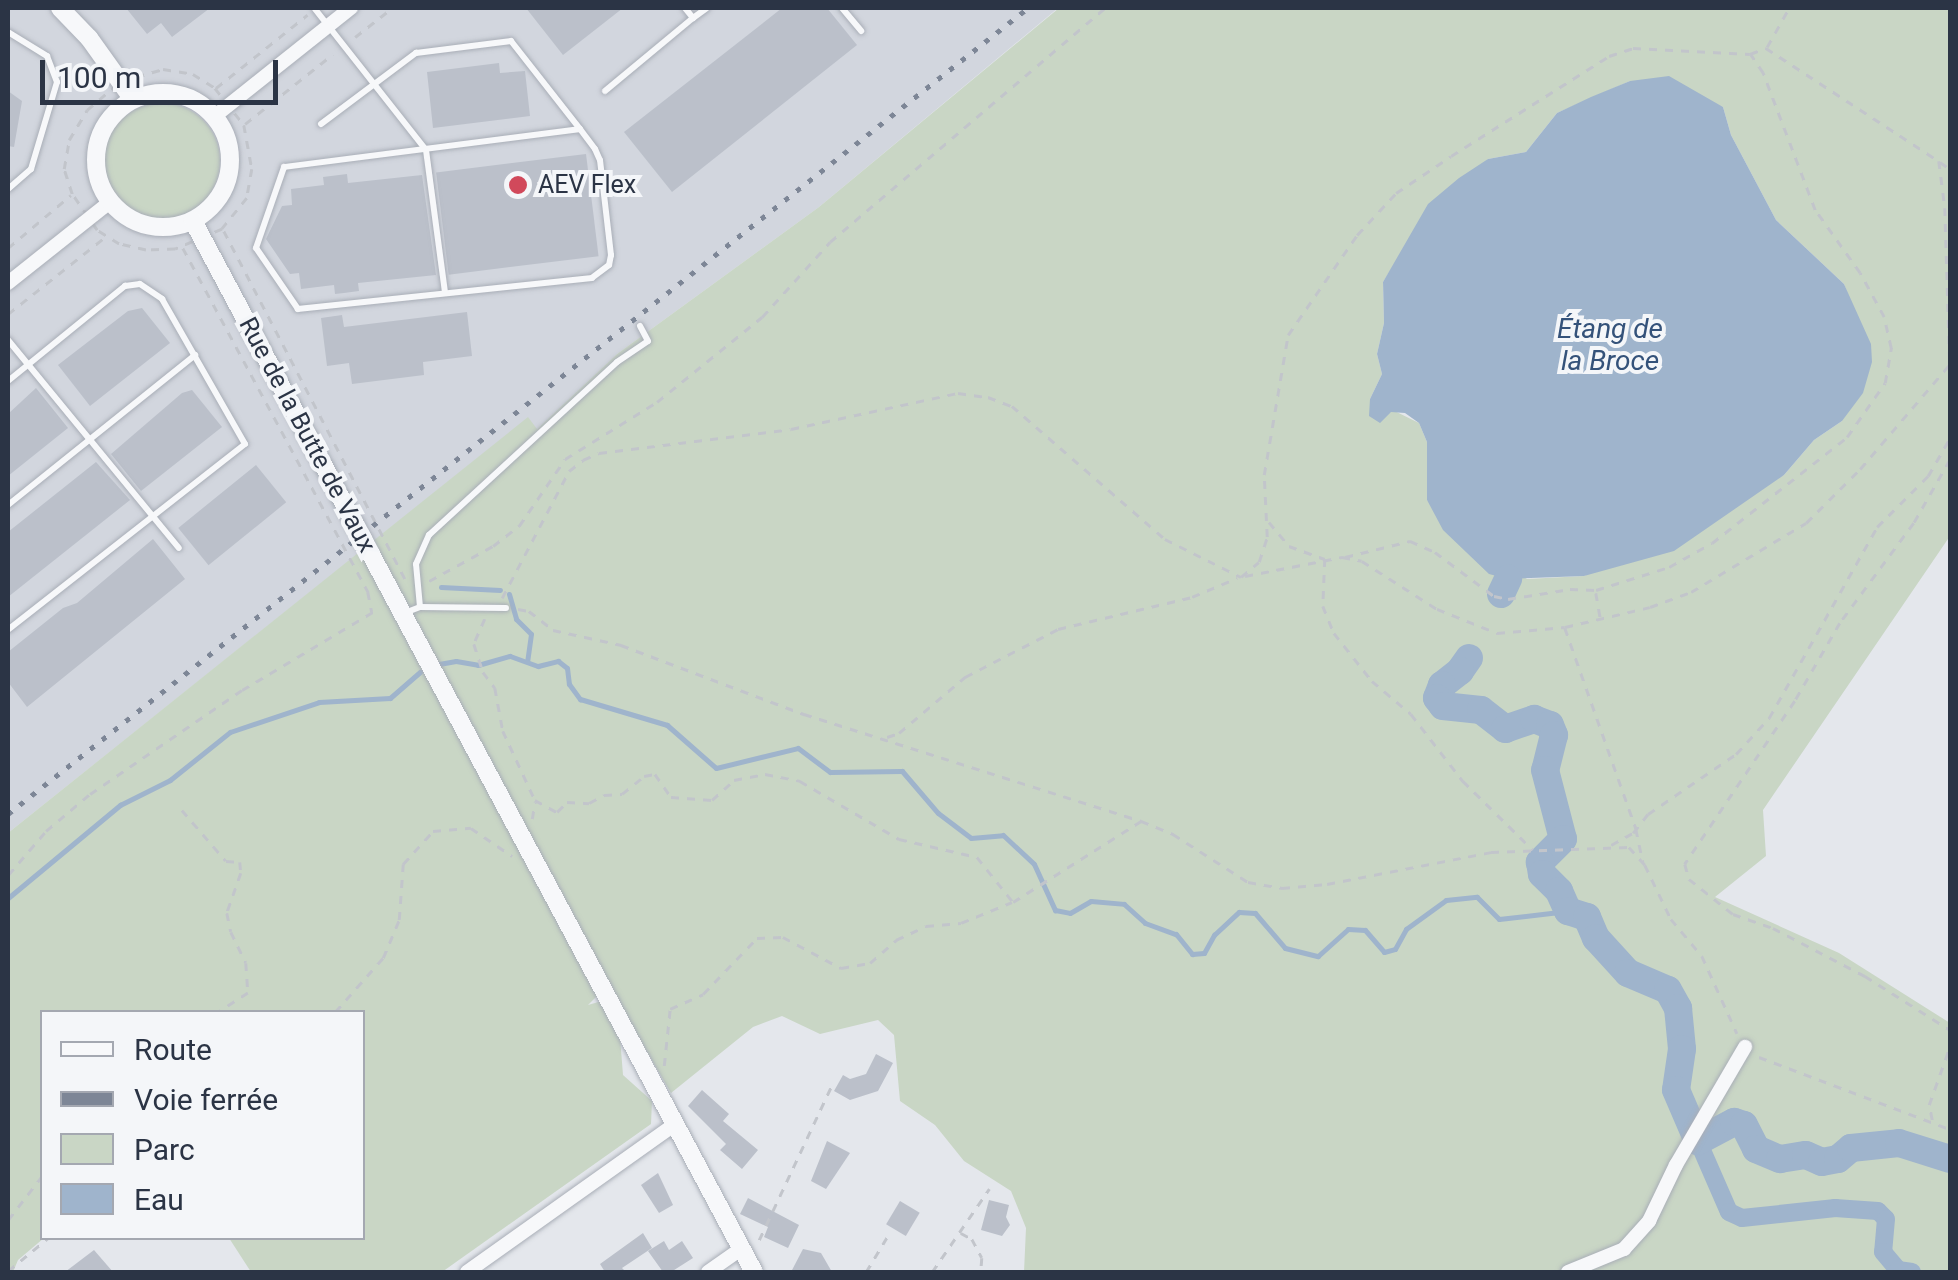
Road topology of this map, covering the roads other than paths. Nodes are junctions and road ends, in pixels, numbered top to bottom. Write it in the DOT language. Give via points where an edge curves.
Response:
graph roads {
  1 [pos="60,8"];
  2 [pos="351,8"];
  3 [pos="685,8"];
  4 [pos="707,8"];
  5 [pos="842,8"];
  6 [pos="314,9"];
  7 [pos="694,18"];
  8 [pos="328,26"];
  9 [pos="861,31"];
  10 [pos="8,32"];
  11 [pos="377,82"];
  12 [pos="604,91"];
  13 [pos="132,98"];
  14 [pos="222,110"];
  15 [pos="321,124"];
  16 [pos="580,130"];
  17 [pos="426,150"];
  18 [pos="8,189"];
  19 [pos="110,202"];
  20 [pos="193,221"];
  21 [pos="8,283"];
  22 [pos="445,294"];
  23 [pos="640,326"];
  24 [pos="8,340"];
  25 [pos="195,355"];
  26 [pos="28,364"];
  27 [pos="8,381"];
  28 [pos="90,440"];
  29 [pos="8,505"];
  30 [pos="153,517"];
  31 [pos="179,548"];
  32 [pos="406,599"];
  33 [pos="420,607"];
  34 [pos="506,608"];
  35 [pos="8,630"];
  36 [pos="1745,1047"];
  37 [pos="675,1124"];
  38 [pos="748,1261"];
  39 [pos="467,1272"];
  40 [pos="708,1272"];
  41 [pos="1568,1272"];
  1 -- 13 [label="street"];
  2 -- 8 [label="street"];
  3 -- 7 [label="lane"];
  4 -- 7 [label="lane"];
  5 -- 9 [label="lane"];
  6 -- 8 [label="lane"];
  7 -- 12 [label="lane"];
  8 -- 11 [label="lane"];
  8 -- 14 [label="street"];
  10 -- 18 [label="lane" via="47,56 57,82 31,169"];
  11 -- 15 [label="lane"];
  11 -- 16 [label="lane" via="416,53 511,41"];
  11 -- 17 [label="lane"];
  13 -- 14 [label="street" via="179,94"];
  13 -- 19 [label="street" via="97,144 96,166"];
  14 -- 20 [label="street" via="230,174 222,193"];
  16 -- 17 [label="lane"];
  16 -- 22 [label="lane" via="600,160 609,265 592,278"];
  17 -- 22 [label="lane"];
  17 -- 22 [label="lane" via="284,167 256,248 298,309"];
  19 -- 20 [label="street" via="158,228"];
  19 -- 21 [label="street"];
  20 -- 32 [label="street, Rue de la Butte de Vaux"];
  23 -- 32 [label="lane" via="648,341 428,534"];
  24 -- 26 [label="lane"];
  25 -- 26 [label="lane" via="162,299 140,284 125,286"];
  25 -- 28 [label="lane"];
  25 -- 30 [label="lane" via="245,444"];
  26 -- 27 [label="lane"];
  26 -- 28 [label="lane"];
  28 -- 29 [label="lane"];
  28 -- 30 [label="lane"];
  30 -- 31 [label="lane"];
  30 -- 35 [label="lane"];
  32 -- 33 [label="lane"];
  32 -- 33 [label="lane"];
  32 -- 37 [label="street, Rue de la Butte de Vaux" via="422,649"];
  33 -- 34 [label="lane"];
  36 -- 41 [label="street" via="1650,1220 1624,1250"];
  37 -- 38 [label="street, Rue de la Butte de Vaux"];
  37 -- 39 [label="street"];
  38 -- 40 [label="street"];
}
